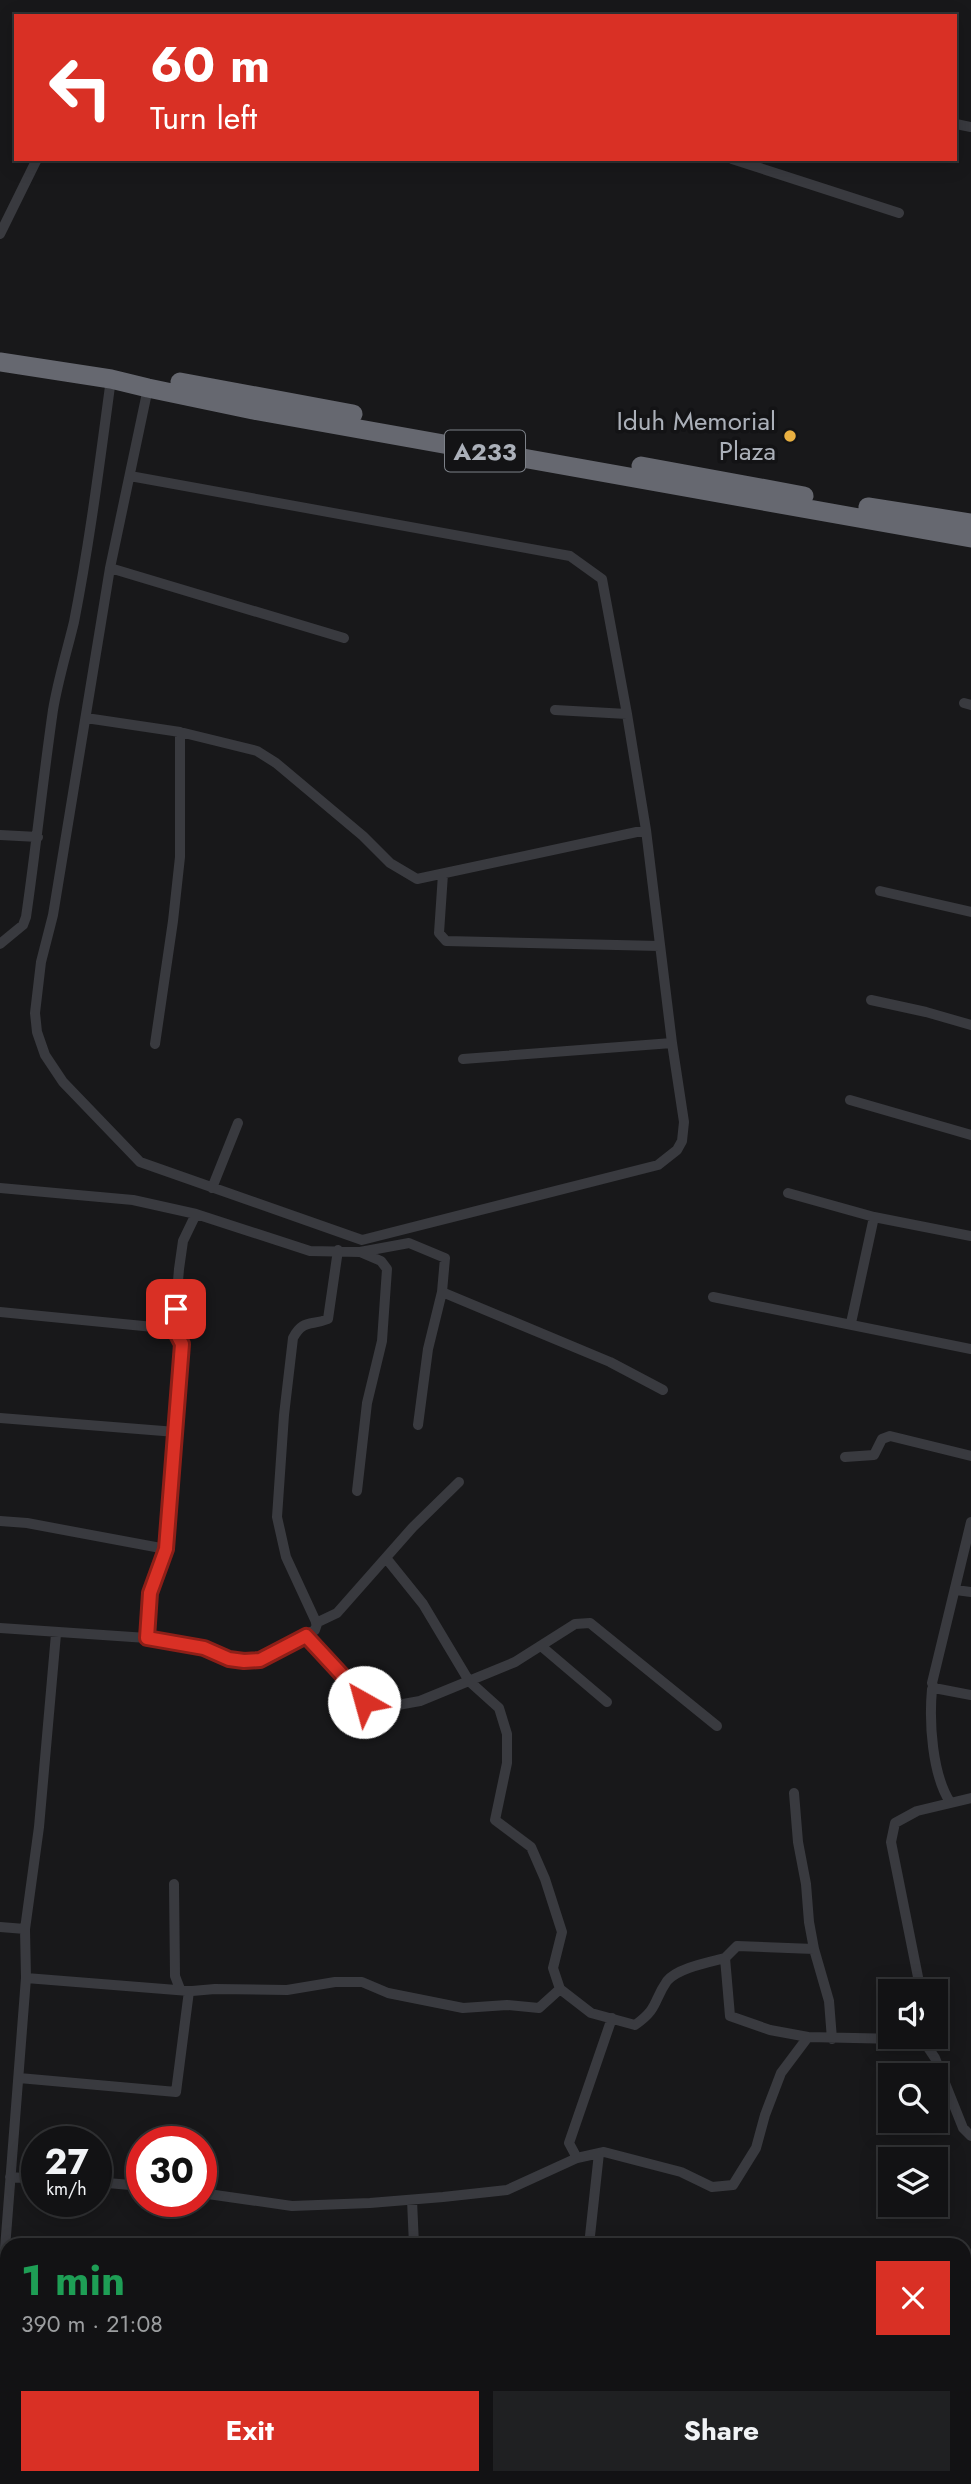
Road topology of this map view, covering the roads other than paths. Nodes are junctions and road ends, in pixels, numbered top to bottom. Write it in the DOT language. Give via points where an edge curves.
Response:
graph roads {
  1 [pos="36,161"];
  2 [pos="738,161"];
  3 [pos="899,213"];
  4 [pos="0,234"];
  5 [pos="0,348"];
  6 [pos="0,362"];
  7 [pos="111,379"];
  8 [pos="148,388"];
  9 [pos="130,475"];
  10 [pos="764,496"];
  11 [pos="971,523"];
  12 [pos="971,538"];
  13 [pos="110,568"];
  14 [pos="344,638"];
  15 [pos="555,710"];
  16 [pos="627,715"];
  17 [pos="86,718"];
  18 [pos="180,732"];
  19 [pos="646,830"];
  20 [pos="0,835"];
  21 [pos="38,837"];
  22 [pos="443,874"];
  23 [pos="880,891"];
  24 [pos="971,912"];
  25 [pos="0,944"];
  26 [pos="660,946"];
  27 [pos="872,1000"];
  28 [pos="971,1025"];
  29 [pos="672,1043"];
  30 [pos="155,1044"];
  31 [pos="463,1059"];
  32 [pos="850,1100"];
  33 [pos="238,1123"];
  34 [pos="971,1135"];
  35 [pos="0,1188"];
  36 [pos="212,1188"];
  37 [pos="788,1193"];
  38 [pos="196,1214"];
  39 [pos="874,1217"];
  40 [pos="971,1236"];
  41 [pos="338,1250"];
  42 [pos="360,1252"];
  43 [pos="442,1292"];
  44 [pos="713,1297"];
  45 [pos="0,1312"];
  46 [pos="851,1323"];
  47 [pos="174,1329"];
  48 [pos="971,1349"];
  49 [pos="663,1390"];
  50 [pos="0,1418"];
  51 [pos="418,1425"];
  52 [pos="176,1432"];
  53 [pos="971,1456"];
  54 [pos="845,1457"];
  55 [pos="459,1482"];
  56 [pos="357,1491"];
  57 [pos="0,1521"];
  58 [pos="971,1522"];
  59 [pos="166,1549"];
  60 [pos="386,1558"];
  61 [pos="956,1590"];
  62 [pos="971,1592"];
  63 [pos="316,1623"];
  64 [pos="0,1628"];
  65 [pos="56,1634"];
  66 [pos="306,1636"];
  67 [pos="147,1638"];
  68 [pos="541,1646"];
  69 [pos="469,1681"];
  70 [pos="934,1688"];
  71 [pos="971,1695"];
  72 [pos="607,1702"];
  73 [pos="717,1726"];
  74 [pos="794,1794"];
  75 [pos="971,1798"];
  76 [pos="950,1802"];
  77 [pos="174,1884"];
  78 [pos="0,1927"];
  79 [pos="25,1929"];
  80 [pos="814,1949"];
  81 [pos="725,1958"];
  82 [pos="26,1978"];
  83 [pos="918,1979"];
  84 [pos="180,1989"];
  85 [pos="560,1989"];
  86 [pos="192,1991"];
  87 [pos="831,2016"];
  88 [pos="612,2018"];
  89 [pos="811,2037"];
  90 [pos="878,2038"];
  91 [pos="832,2039"];
  92 [pos="928,2049"];
  93 [pos="19,2078"];
  94 [pos="971,2136"];
  95 [pos="599,2153"];
  96 [pos="578,2158"];
  97 [pos="10,2177"];
  98 [pos="21,2178"];
  99 [pos="217,2195"];
  100 [pos="412,2200"];
  101 [pos="6,2238"];
  102 [pos="414,2238"];
  103 [pos="590,2238"];
  1 -- 4 [label="street"];
  2 -- 3 [label="street"];
  5 -- 10 [label="highway, A233"];
  6 -- 7 [label="highway, A233"];
  7 -- 8 [label="highway, A233"];
  7 -- 21 [label="street" via="89,537 53,712"];
  8 -- 9 [label="street"];
  8 -- 10 [label="highway, A233"];
  9 -- 13 [label="street"];
  9 -- 16 [label="street" via="570,556 602,579"];
  10 -- 11 [label="highway, A233"];
  10 -- 12 [label="highway, A233"];
  13 -- 14 [label="street"];
  13 -- 17 [label="street"];
  15 -- 16 [label="street"];
  16 -- 19 [label="street"];
  17 -- 18 [label="street"];
  17 -- 36 [label="street" via="41,962 37,1032 63,1082 140,1162"];
  18 -- 22 [label="street" via="257,751 404,873 417,879"];
  18 -- 30 [label="street" via="180,857"];
  19 -- 22 [label="street"];
  19 -- 26 [label="street"];
  20 -- 21 [label="street"];
  21 -- 25 [label="street" via="26,917"];
  22 -- 26 [label="street" via="439,933 446,941"];
  23 -- 24 [label="street"];
  26 -- 29 [label="street"];
  27 -- 28 [label="street"];
  29 -- 31 [label="street"];
  29 -- 36 [label="street" via="683,1132 677,1150 658,1165 362,1240"];
  32 -- 34 [label="street"];
  33 -- 36 [label="street"];
  35 -- 38 [label="street" via="133,1200"];
  37 -- 39 [label="street"];
  38 -- 41 [label="street" via="310,1251"];
  38 -- 47 [label="street" via="183,1241"];
  39 -- 40 [label="street"];
  39 -- 46 [label="street"];
  41 -- 42 [label="street"];
  41 -- 63 [label="street" via="328,1319 305,1324 293,1338 279,1471 280,1538"];
  42 -- 43 [label="street" via="409,1243 439,1255 445,1258"];
  42 -- 56 [label="street" via="381,1261 387,1269 382,1341 367,1403"];
  43 -- 49 [label="street" via="610,1362"];
  43 -- 51 [label="street" via="428,1349"];
  44 -- 46 [label="street"];
  45 -- 47 [label="street"];
  46 -- 48 [label="street"];
  47 -- 52 [label="street" via="182,1344"];
  50 -- 52 [label="street"];
  52 -- 59 [label="street"];
  53 -- 54 [label="street" via="890,1436 882,1439 874,1455"];
  55 -- 60 [label="street"];
  57 -- 59 [label="street"];
  58 -- 61 [label="street"];
  59 -- 67 [label="street" via="150,1593"];
  60 -- 63 [label="street" via="337,1613"];
  60 -- 69 [label="street" via="423,1604"];
  61 -- 62 [label="street"];
  61 -- 70 [label="street"];
  63 -- 66 [label="street"];
  64 -- 65 [label="street"];
  65 -- 67 [label="street"];
  65 -- 79 [label="street"];
  66 -- 67 [label="street" via="260,1660 244,1661"];
  66 -- 69 [label="street" via="364,1702 381,1708 420,1700"];
  68 -- 69 [label="street"];
  68 -- 72 [label="street"];
  68 -- 73 [label="street" via="575,1624 590,1623"];
  69 -- 85 [label="street" via="499,1708 507,1734 507,1763 495,1820 531,1847 545,1879 562,1932 553,1968"];
  70 -- 71 [label="street"];
  70 -- 76 [label="street" via="931,1728 941,1787"];
  74 -- 80 [label="street"];
  75 -- 76 [label="street"];
  76 -- 83 [label="street" via="895,1823 891,1842"];
  77 -- 84 [label="street" via="175,1976"];
  78 -- 79 [label="street"];
  79 -- 82 [label="street"];
  80 -- 81 [label="street" via="737,1947"];
  80 -- 87 [label="street"];
  81 -- 88 [label="street" via="668,1979 651,2013 635,2025"];
  81 -- 89 [label="street" via="730,2017"];
  82 -- 84 [label="street"];
  82 -- 93 [label="street"];
  84 -- 93 [label="street" via="189,1991 176,2092"];
  85 -- 86 [label="street" via="539,2008 463,2008 388,1993 362,1982 288,1990"];
  85 -- 88 [label="street" via="591,2012"];
  87 -- 89 [label="street"];
  87 -- 91 [label="street"];
  88 -- 96 [label="street" via="569,2143"];
  89 -- 91 [label="street"];
  89 -- 95 [label="street" via="781,2073 756,2148 733,2185 712,2186 681,2172"];
  90 -- 91 [label="street"];
  92 -- 94 [label="street" via="963,2128"];
  93 -- 97 [label="street"];
  95 -- 96 [label="street"];
  95 -- 103 [label="street"];
  96 -- 100 [label="street" via="507,2190"];
  97 -- 98 [label="street"];
  97 -- 101 [label="street"];
  99 -- 100 [label="street" via="292,2206"];
  100 -- 102 [label="street"];
}
